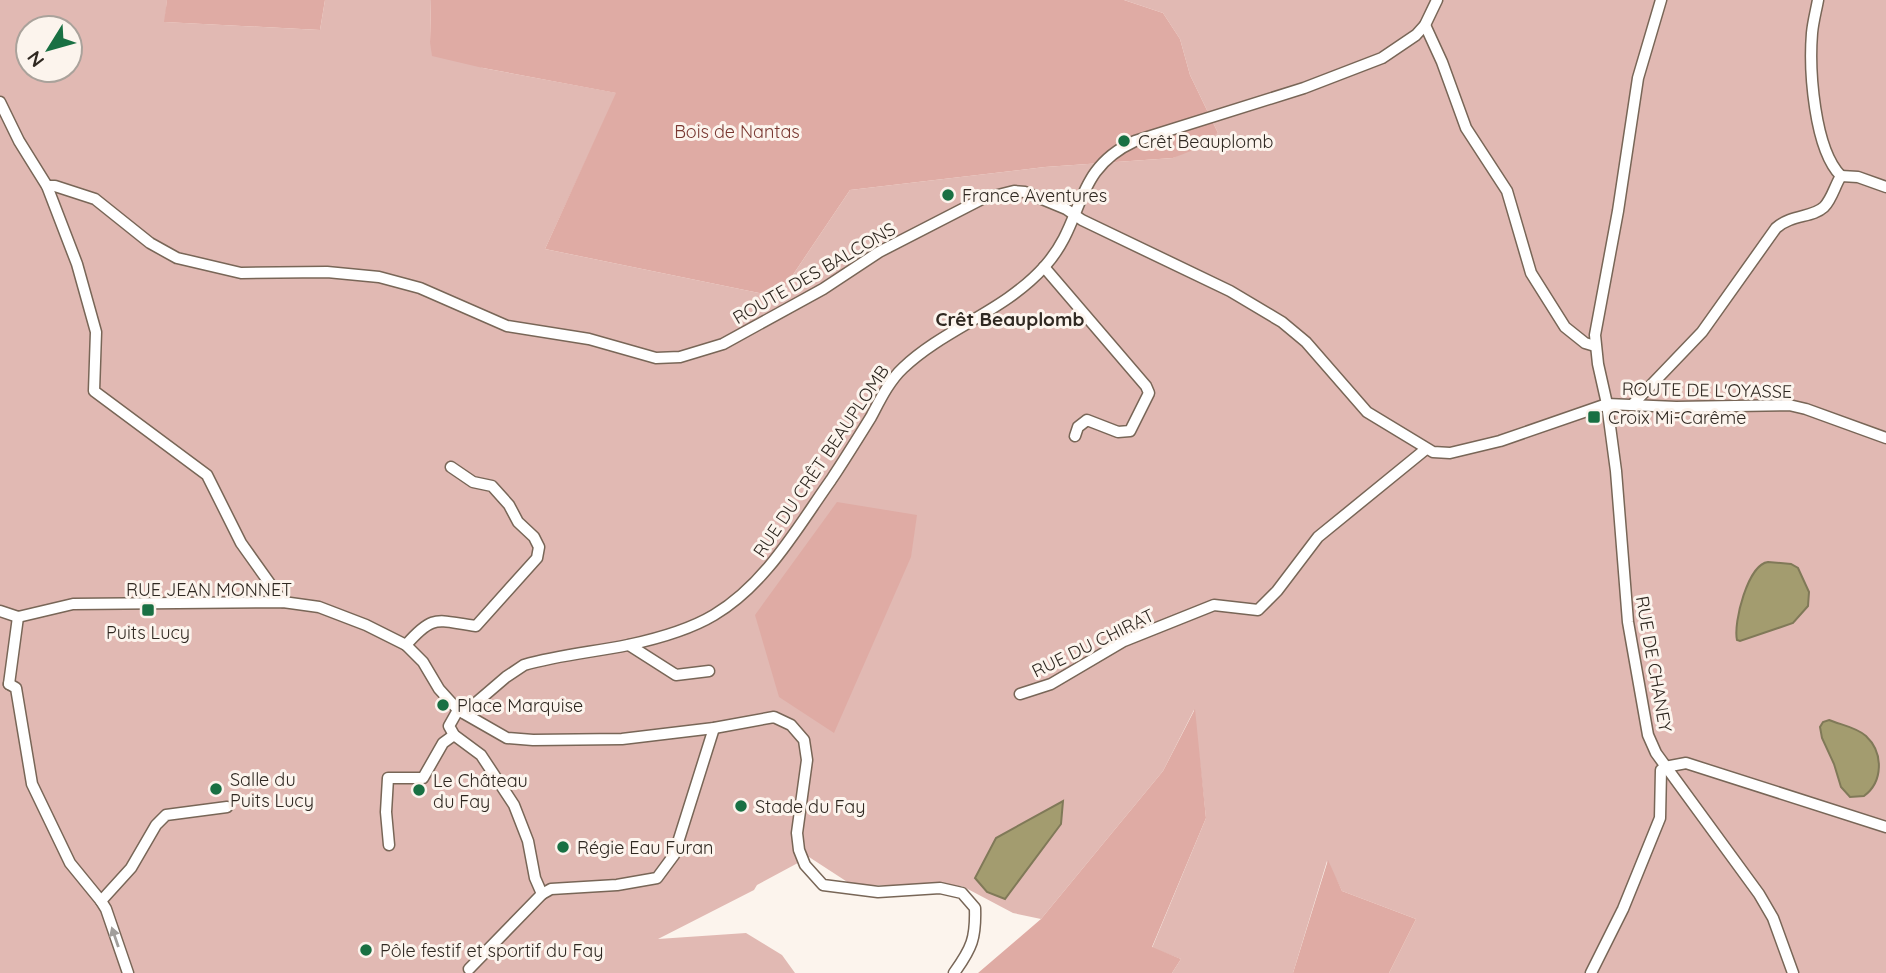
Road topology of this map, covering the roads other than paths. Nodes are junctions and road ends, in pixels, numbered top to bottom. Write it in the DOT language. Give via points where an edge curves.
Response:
graph roads {
  1 [pos="1437,0"];
  2 [pos="1661,0"];
  3 [pos="1818,0"];
  4 [pos="1425,25"];
  5 [pos="0,102"];
  6 [pos="1841,176"];
  7 [pos="47,186"];
  8 [pos="1886,187"];
  9 [pos="1076,215"];
  10 [pos="1044,267"];
  11 [pos="1595,346"];
  12 [pos="1607,404"];
  13 [pos="1633,404"];
  14 [pos="1074,436"];
  15 [pos="1886,438"];
  16 [pos="1426,449"];
  17 [pos="451,467"];
  18 [pos="283,602"];
  19 [pos="0,611"];
  20 [pos="18,617"];
  21 [pos="406,645"];
  22 [pos="629,645"];
  23 [pos="709,671"];
  24 [pos="5,685"];
  25 [pos="1020,695"];
  26 [pos="461,711"];
  27 [pos="714,728"];
  28 [pos="454,735"];
  29 [pos="1665,767"];
  30 [pos="227,807"];
  31 [pos="1886,827"];
  32 [pos="389,845"];
  33 [pos="542,894"];
  34 [pos="101,901"];
  35 [pos="469,969"];
  36 [pos="128,973"];
  37 [pos="954,973"];
  38 [pos="1591,973"];
  39 [pos="1793,973"];
  1 -- 4 [label="street, RUE DU CRÊT BEAUPLOMB"];
  2 -- 11 [label="street, RUE DE CHANEY" via="1638,78"];
  3 -- 6 [label="street" via="1812,32 1814,89 1824,144 1830,163"];
  4 -- 9 [label="street, RUE DU CRÊT BEAUPLOMB" via="1401,46 1362,67 1118,149 1092,174"];
  4 -- 11 [label="street" via="1466,128 1507,191 1531,273 1565,327"];
  5 -- 7 [label="street"];
  6 -- 8 [label="street"];
  6 -- 13 [label="street" via="1820,210 1788,219 1770,234 1703,332"];
  7 -- 9 [label="street, ROUTE DES BALCONS" via="95,199 150,243 177,258 241,273 379,277 420,288 507,326 670,359 730,340 823,289 879,251 976,201 1019,191"];
  7 -- 18 [label="street" via="77,264 96,332 94,391 207,475 241,543"];
  9 -- 10 [label="street, RUE DU CRÊT BEAUPLOMB" via="1064,243"];
  9 -- 16 [label="street, ROUTE DES BALCONS" via="1275,317 1306,342 1367,411"];
  10 -- 14 [label="street" via="1149,393 1130,431 1118,432 1087,419"];
  10 -- 22 [label="street, RUE DU CRÊT BEAUPLOMB" via="1004,302 902,369 777,557 741,594 712,616"];
  11 -- 12 [label="street, RUE DE CHANEY"];
  12 -- 13 [label="street, ROUTE DE L'OYASSE"];
  12 -- 16 [label="street" via="1500,441 1450,453"];
  12 -- 29 [label="street, RUE DE CHANEY" via="1631,647 1648,735"];
  13 -- 15 [label="street, ROUTE DE L'OYASSE" via="1789,405"];
  16 -- 25 [label="street, RUE DU CHIRAT" via="1318,537 1258,610 1213,605 1124,641 1051,684"];
  17 -- 21 [label="street" via="473,482 492,486 534,537 539,547 537,558 476,626 437,621 424,625"];
  18 -- 20 [label="street, RUE JEAN MONNET" via="73,604"];
  18 -- 21 [label="street, RUE JEAN MONNET" via="319,607"];
  19 -- 20 [label="street"];
  20 -- 24 [label="street"];
  21 -- 26 [label="street, RUE JEAN MONNET"];
  22 -- 23 [label="street" via="676,676"];
  22 -- 26 [label="street, RUE DU CRÊT BEAUPLOMB" via="524,665"];
  24 -- 34 [label="street" via="16,688 32,784 70,863"];
  26 -- 27 [label="street, RUE JEAN MONNET" via="507,738 533,740 622,739"];
  26 -- 28 [label="street" via="449,726"];
  27 -- 33 [label="street" via="674,855 657,878 551,889"];
  27 -- 37 [label="street, RUE JEAN MONNET" via="774,717 791,725 804,740 807,760 799,850 823,886 878,892 940,888 962,893 975,908 976,933"];
  28 -- 32 [label="street" via="443,743 423,778 388,778"];
  28 -- 33 [label="street" via="481,755 514,805"];
  29 -- 31 [label="street" via="1686,763"];
  29 -- 38 [label="street" via="1661,770 1660,818"];
  29 -- 39 [label="street, RUE DE CHANEY" via="1759,894"];
  30 -- 34 [label="street" via="166,814 131,868"];
  33 -- 35 [label="street"];
  36 -- 34 [label="street, one-way"];
}
